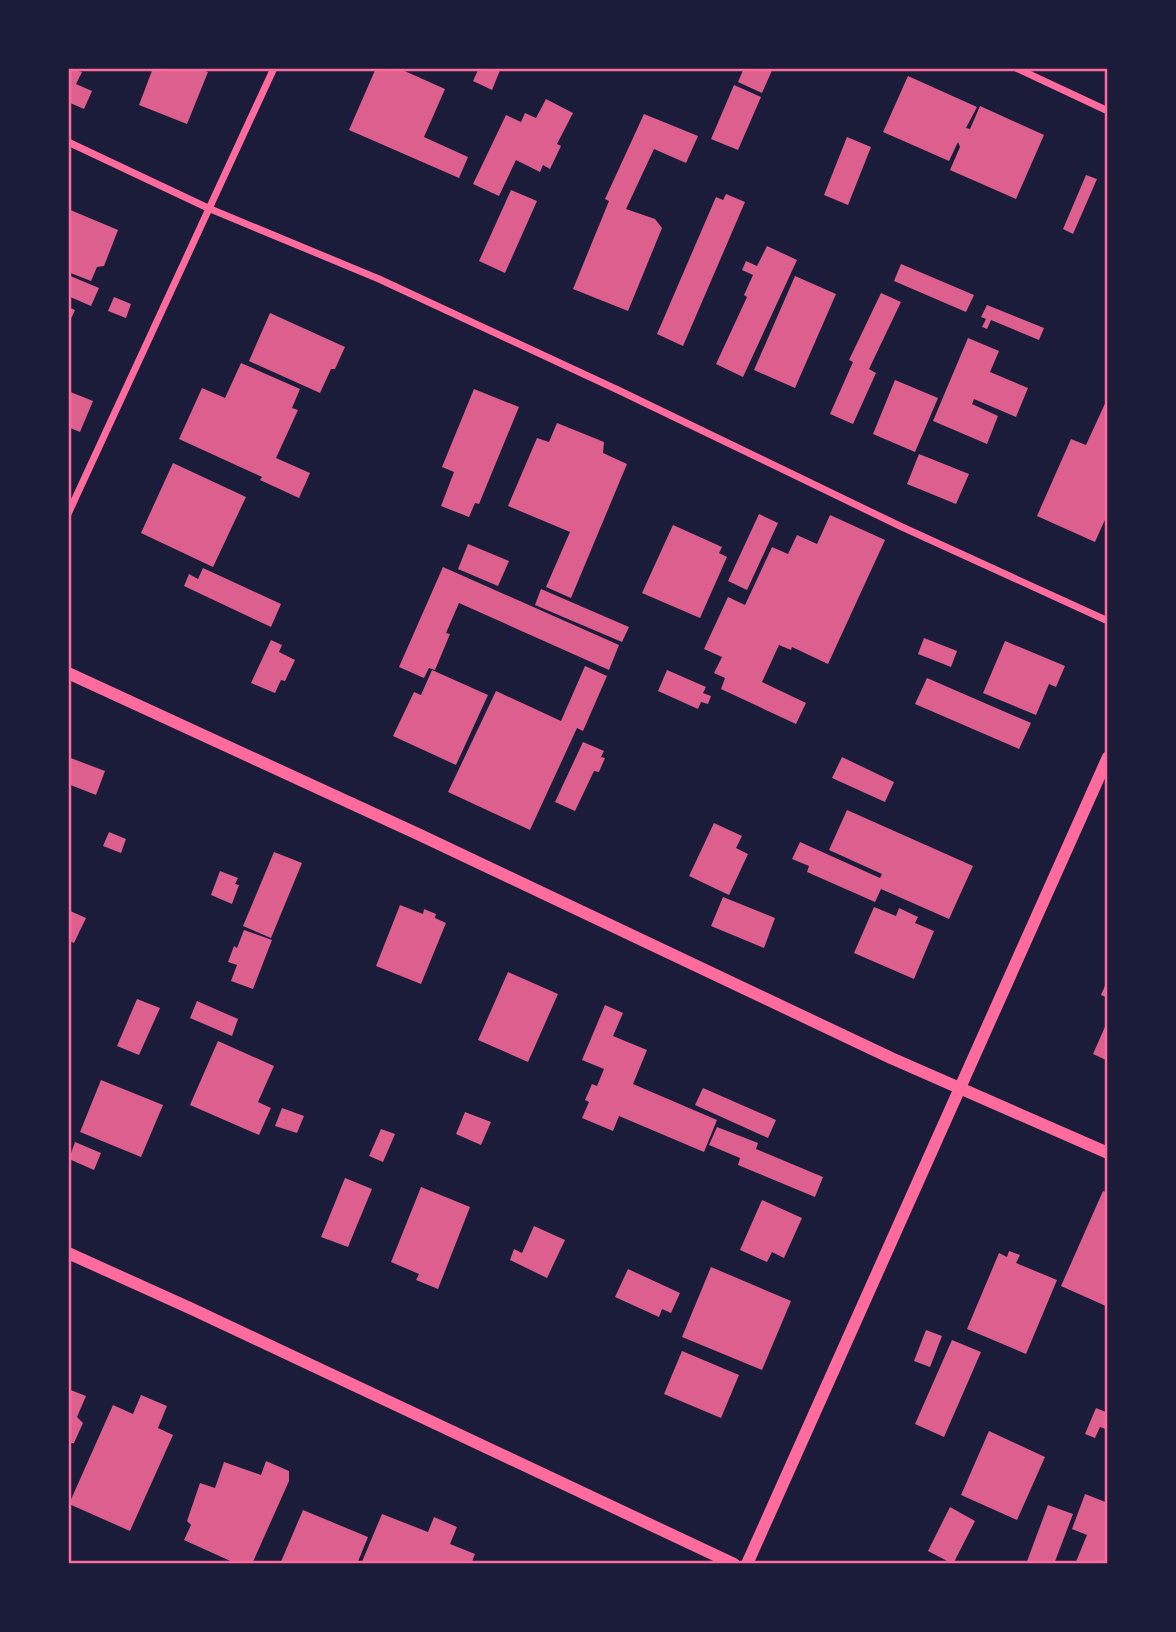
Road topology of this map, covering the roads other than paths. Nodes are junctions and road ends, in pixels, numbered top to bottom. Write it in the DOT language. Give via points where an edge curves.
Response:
graph roads {
  1 [pos="274,68"];
  2 [pos="1016,68"];
  3 [pos="1108,111"];
  4 [pos="68,142"];
  5 [pos="208,208"];
  6 [pos="68,514"];
  7 [pos="1108,621"];
  8 [pos="68,673"];
  9 [pos="1108,758"];
  10 [pos="959,1088"];
  11 [pos="1108,1153"];
  12 [pos="68,1254"];
  13 [pos="734,1564"];
  14 [pos="747,1564"];
  1 -- 5 [label="street"];
  2 -- 3 [label="street"];
  4 -- 5 [label="street"];
  5 -- 6 [label="street"];
  5 -- 7 [label="street" via="416,296"];
  8 -- 10 [label="street"];
  9 -- 10 [label="street"];
  10 -- 11 [label="street"];
  10 -- 14 [label="street"];
  12 -- 13 [label="street"];
}
